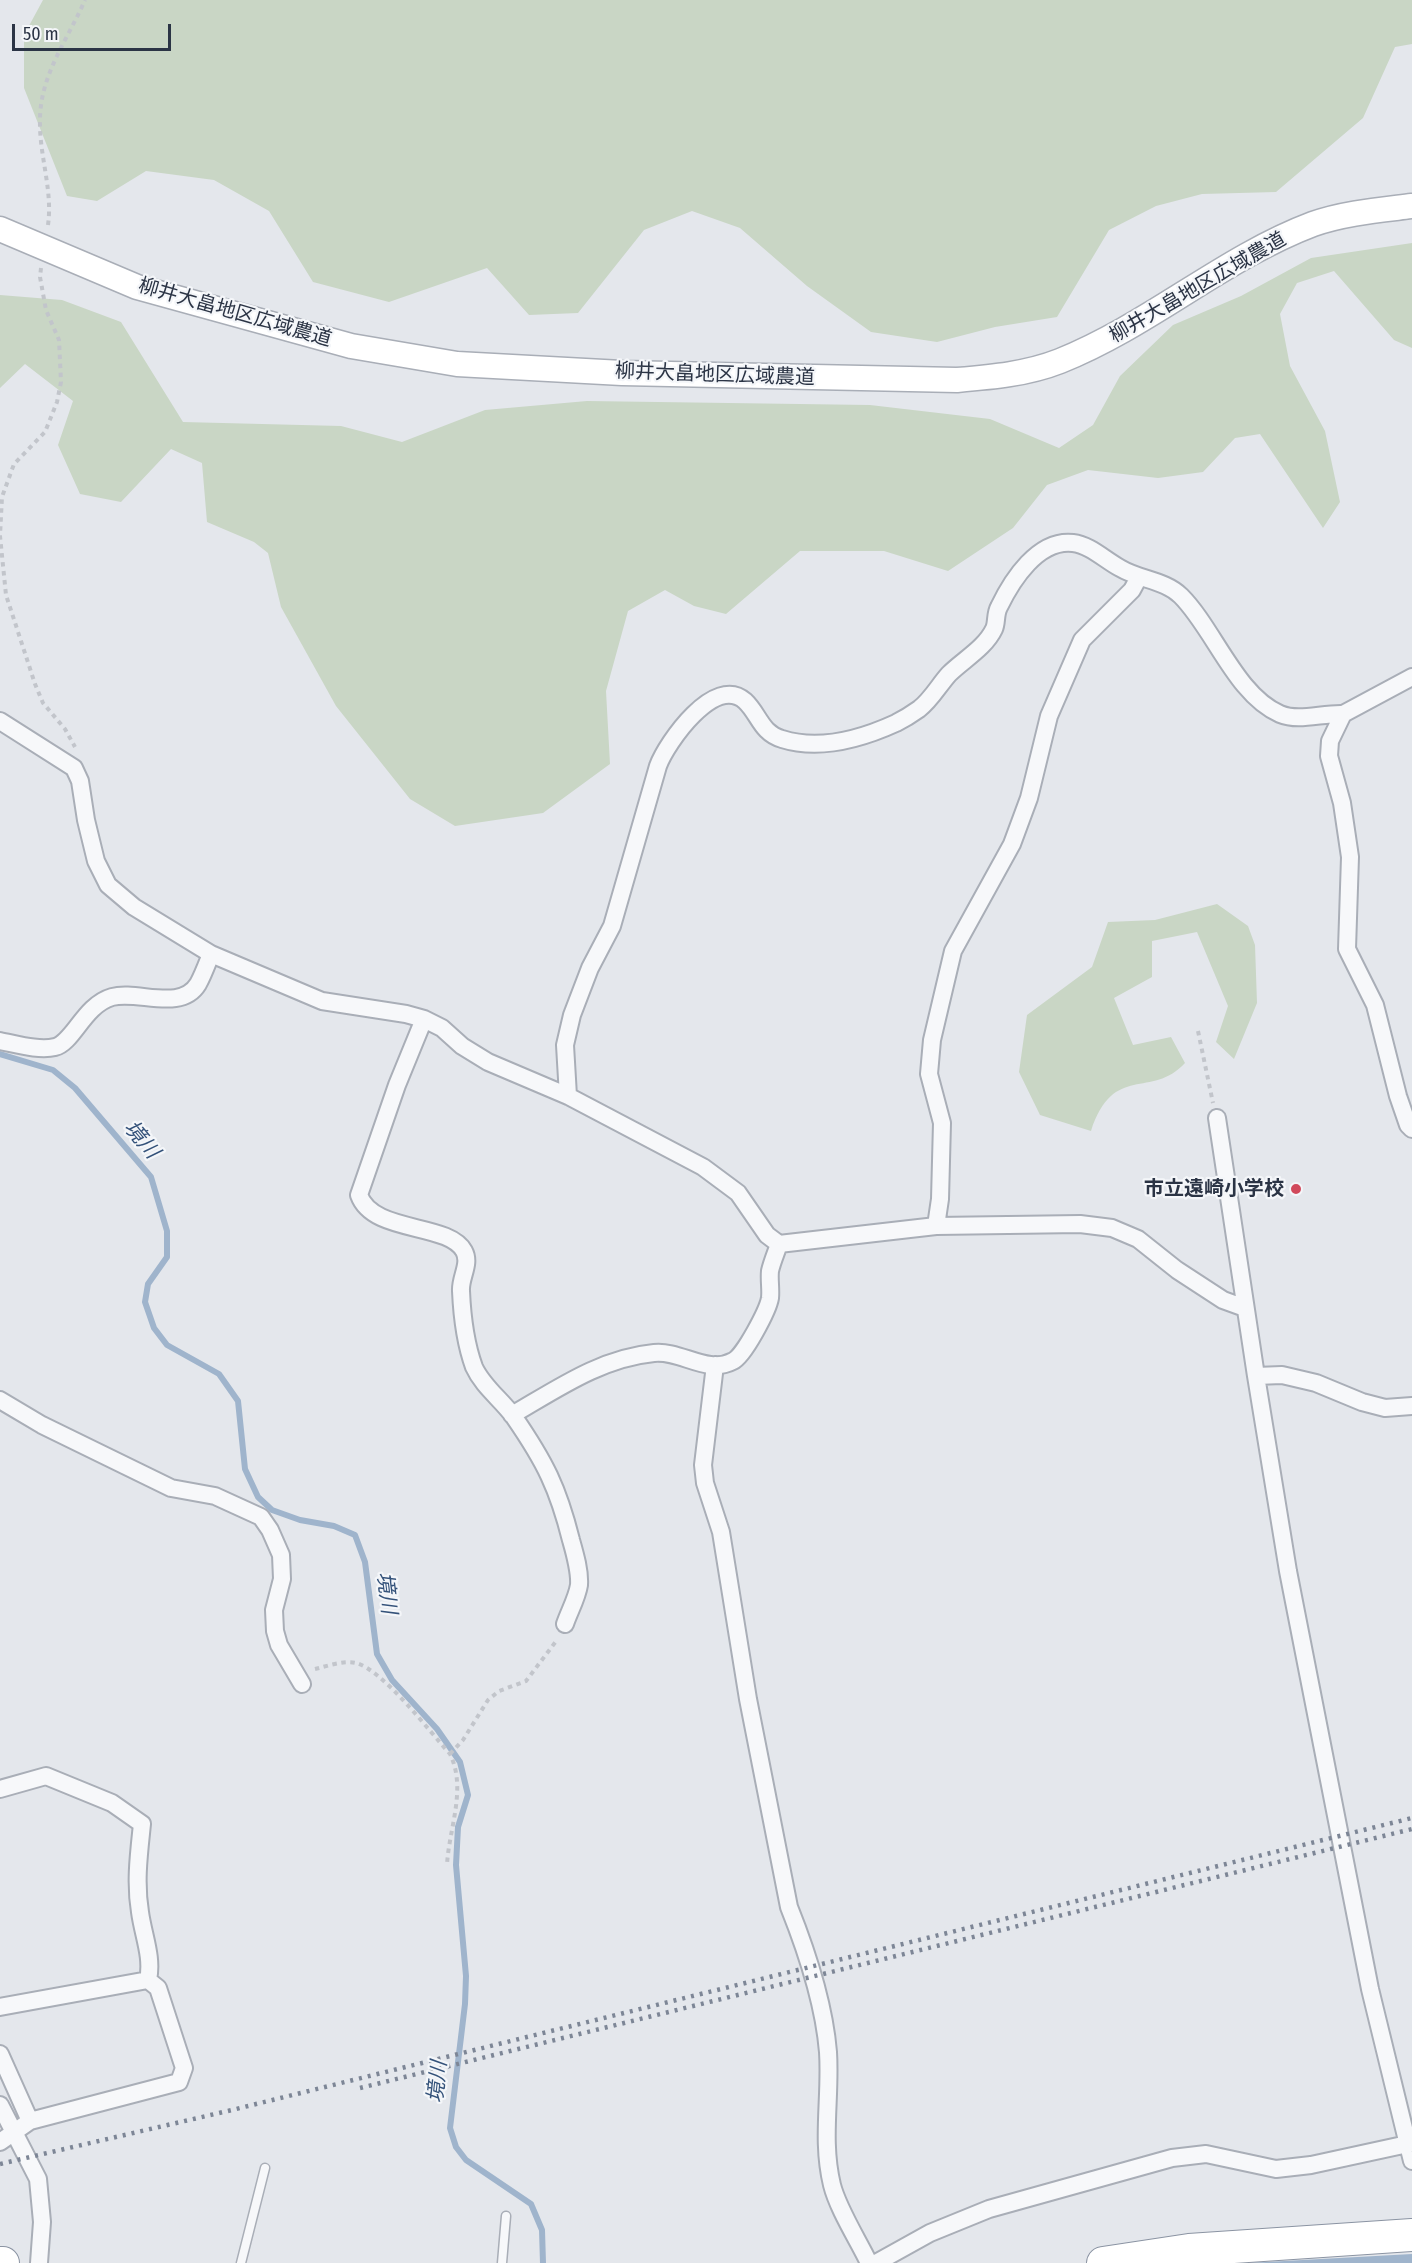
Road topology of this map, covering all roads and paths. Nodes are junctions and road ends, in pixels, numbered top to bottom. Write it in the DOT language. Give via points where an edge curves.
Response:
graph roads {
  1 [pos="86,0"];
  2 [pos="1412,206"];
  3 [pos="0,229"];
  4 [pos="45,249"];
  5 [pos="1139,577"];
  6 [pos="1412,677"];
  7 [pos="1343,714"];
  8 [pos="0,721"];
  9 [pos="74,768"];
  10 [pos="211,954"];
  11 [pos="424,1019"];
  12 [pos="1198,1031"];
  13 [pos="0,1041"];
  14 [pos="568,1096"];
  15 [pos="1216,1118"];
  16 [pos="1412,1129"];
  17 [pos="936,1226"];
  18 [pos="778,1244"];
  19 [pos="1245,1308"];
  20 [pos="715,1365"];
  21 [pos="1256,1376"];
  22 [pos="0,1400"];
  23 [pos="1412,1406"];
  24 [pos="513,1415"];
  25 [pos="565,1624"];
  26 [pos="300,1680"];
  27 [pos="450,1754"];
  28 [pos="0,1789"];
  29 [pos="447,1865"];
  30 [pos="148,1980"];
  31 [pos="0,2007"];
  32 [pos="0,2054"];
  33 [pos="0,2106"];
  34 [pos="30,2121"];
  35 [pos="14,2133"];
  36 [pos="0,2142"];
  37 [pos="1410,2144"];
  38 [pos="1412,2161"];
  39 [pos="265,2168"];
  40 [pos="506,2216"];
  41 [pos="1412,2235"];
  42 [pos="39,2263"];
  43 [pos="241,2263"];
  44 [pos="501,2263"];
  45 [pos="869,2263"];
  46 [pos="876,2263"];
  47 [pos="1103,2263"];
  1 -- 4 [label="path" via="49,70 39,119 51,210"];
  2 -- 4 [label="street, 柳井大畠地区広域農道" via="1315,224 1251,253 1106,340 1058,362 1008,376 957,380 645,374 457,364 351,346 137,287"];
  3 -- 4 [label="street, 柳井大畠地区広域農道"];
  4 -- 9 [label="path" via="40,278 46,310 59,340 61,382 45,432 14,464 2,497 0,536 6,595 17,632 43,703 74,744"];
  5 -- 7 [label="street" via="1169,586 1183,597 1262,702 1280,714 1297,718"];
  5 -- 14 [label="street" via="1074,543 1054,543 1035,556 1019,575 998,609 994,629 981,646 948,675 921,708 896,723 845,741 828,744 782,739 765,730 744,700 729,694 709,700 664,748 612,927 590,968 572,1016 565,1045"];
  5 -- 17 [label="street" via="1132,590 1082,640 1049,716 1029,798 1012,844 953,951 932,1040 929,1074 942,1132"];
  6 -- 7 [label="street"];
  7 -- 16 [label="street" via="1330,741 1329,756 1342,803 1350,857 1347,949 1375,1005 1398,1096"];
  8 -- 9 [label="street"];
  9 -- 10 [label="street" via="81,781 96,861 108,885 134,907"];
  10 -- 11 [label="street" via="322,1001"];
  10 -- 13 [label="street" via="197,986 184,996 111,997 96,1005 64,1044 53,1048"];
  11 -- 14 [label="street" via="488,1062"];
  11 -- 24 [label="street" via="359,1195 363,1205 380,1216 454,1241 464,1251 467,1263 461,1288 474,1367"];
  12 -- 15 [label="path"];
  14 -- 18 [label="street" via="703,1167 738,1193"];
  15 -- 19 [label="street"];
  17 -- 18 [label="street"];
  17 -- 19 [label="street" via="1080,1224 1112,1228 1138,1239 1223,1300"];
  18 -- 20 [label="street" via="770,1270 770,1301 735,1361"];
  19 -- 21 [label="street"];
  20 -- 24 [label="street" via="670,1353 615,1360"];
  20 -- 45 [label="street" via="703,1465 705,1483 721,1532 748,1699 789,1907 822,2014 828,2053 826,2155 832,2188"];
  21 -- 23 [label="street" via="1282,1375 1305,1380 1385,1407"];
  21 -- 37 [label="street" via="1288,1571 1370,1989"];
  22 -- 26 [label="street" via="42,1425 171,1488 215,1496 261,1517 281,1554 275,1631"];
  24 -- 25 [label="street" via="561,1497 579,1585"];
  25 -- 27 [label="path" via="535,1671 526,1681 499,1691 488,1700"];
  26 -- 27 [label="path" via="305,1671 347,1662 364,1667 382,1680"];
  27 -- 29 [label="path" via="457,1769 459,1792"];
  28 -- 30 [label="street" via="46,1776 112,1803 142,1824 137,1875 151,1967"];
  30 -- 31 [label="street"];
  30 -- 34 [label="street" via="158,1988 184,2068 179,2082"];
  32 -- 34 [label="street"];
  33 -- 35 [label="street"];
  34 -- 35 [label="street"];
  35 -- 36 [label="street"];
  35 -- 42 [label="street" via="38,2179 42,2222"];
  37 -- 38 [label="street"];
  37 -- 46 [label="street" via="1276,2169 1206,2154 1172,2158 989,2209"];
  39 -- 43 [label="lane"];
  40 -- 44 [label="lane"];
  41 -- 47 [label="highway" via="1189,2250"];
}
